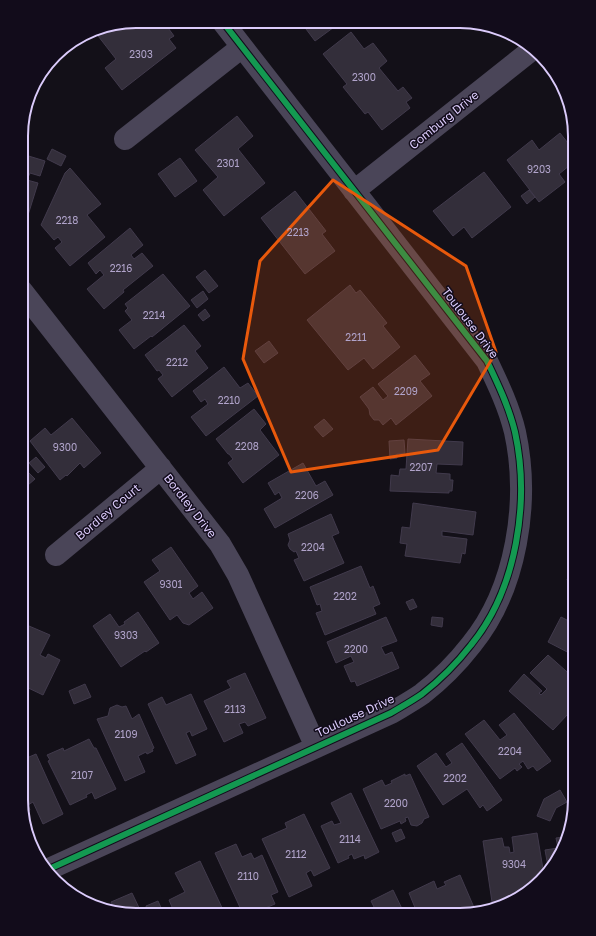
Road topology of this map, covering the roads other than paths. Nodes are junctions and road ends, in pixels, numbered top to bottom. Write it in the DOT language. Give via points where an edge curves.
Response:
graph roads {
  1 [pos="227,28"];
  2 [pos="242,47"];
  3 [pos="529,53"];
  4 [pos="125,139"];
  5 [pos="354,191"];
  6 [pos="28,299"];
  7 [pos="161,468"];
  8 [pos="56,556"];
  9 [pos="316,747"];
  10 [pos="52,868"];
  1 -- 2 [label="street, Toulouse Drive"];
  2 -- 4 [label="street"];
  2 -- 5 [label="street, Toulouse Drive"];
  3 -- 5 [label="street, Comburg Drive"];
  5 -- 9 [label="street, Toulouse Drive" via="487,361 504,397 515,431 520,466 520,505 517,541 507,578 492,613 472,644 447,672 421,694 391,713"];
  6 -- 7 [label="street, Bordley Drive"];
  7 -- 8 [label="street, Bordley Court"];
  7 -- 9 [label="street, Bordley Drive" via="220,544 238,575"];
  9 -- 10 [label="street, Toulouse Drive"];
}
